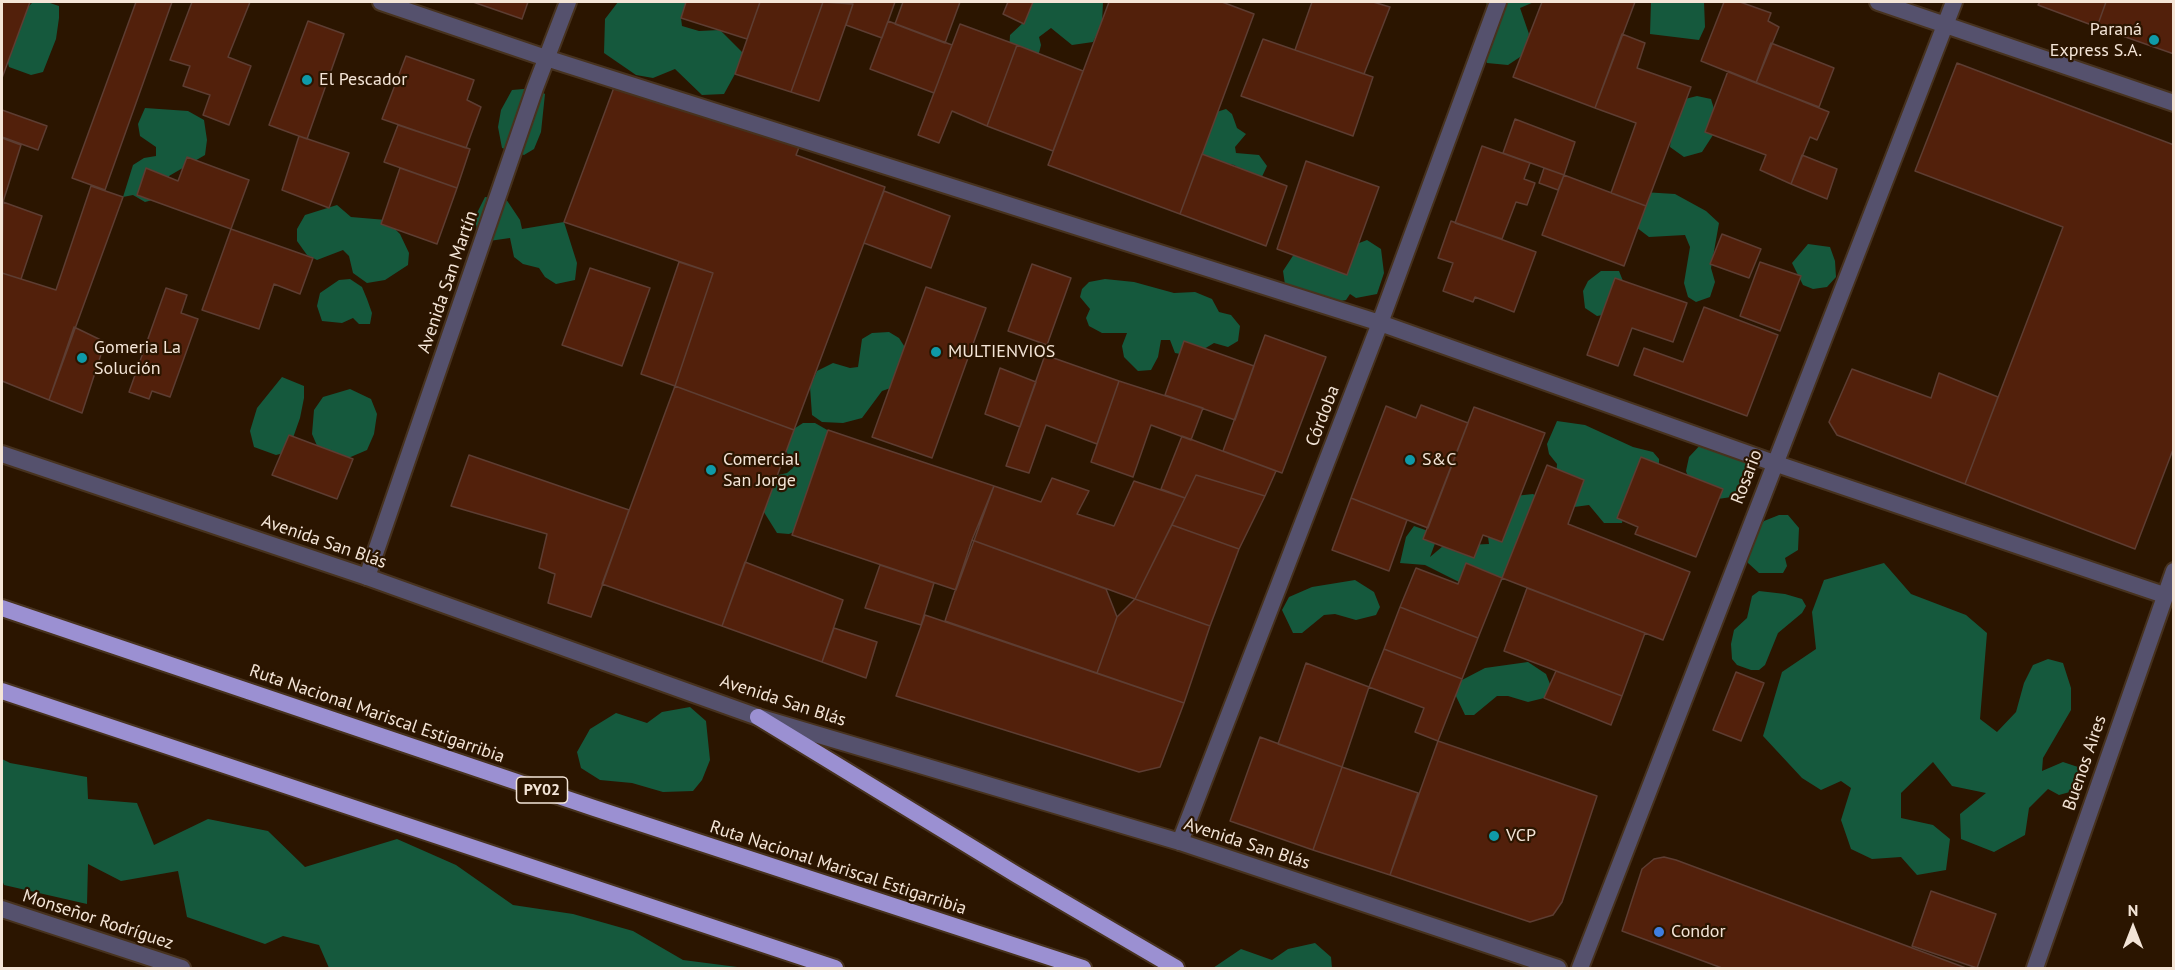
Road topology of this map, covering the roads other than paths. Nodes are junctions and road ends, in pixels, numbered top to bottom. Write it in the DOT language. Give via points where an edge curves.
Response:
graph roads {
  1 [pos="381,2"];
  2 [pos="568,2"];
  3 [pos="1498,2"];
  4 [pos="1878,2"];
  5 [pos="1954,2"];
  6 [pos="1945,26"];
  7 [pos="546,58"];
  8 [pos="2174,103"];
  9 [pos="1380,323"];
  10 [pos="2,454"];
  11 [pos="1774,464"];
  12 [pos="2174,571"];
  13 [pos="367,577"];
  14 [pos="2164,595"];
  15 [pos="2,608"];
  16 [pos="2,691"];
  17 [pos="758,717"];
  18 [pos="1180,842"];
  19 [pos="2,909"];
  20 [pos="182,969"];
  21 [pos="835,969"];
  22 [pos="1083,969"];
  23 [pos="1176,969"];
  24 [pos="1558,969"];
  25 [pos="1580,969"];
  26 [pos="2035,969"];
  1 -- 7 [label="street"];
  2 -- 7 [label="street, Avenida San Martín"];
  3 -- 9 [label="street, Córdoba"];
  4 -- 6 [label="street"];
  5 -- 6 [label="street, Rosario"];
  6 -- 8 [label="street"];
  6 -- 11 [label="street, Rosario"];
  7 -- 9 [label="street"];
  7 -- 13 [label="street, Avenida San Martín"];
  9 -- 11 [label="street"];
  9 -- 18 [label="street, Córdoba"];
  10 -- 13 [label="street, Avenida San Blás"];
  11 -- 14 [label="street"];
  11 -- 25 [label="street, Rosario"];
  12 -- 14 [label="street, Buenos Aires"];
  13 -- 17 [label="street, Avenida San Blás"];
  14 -- 26 [label="street, Buenos Aires"];
  15 -- 22 [label="highway, Ruta Nacional Mariscal Estigarribia / PY02"];
  16 -- 21 [label="highway"];
  17 -- 18 [label="street, Avenida San Blás"];
  17 -- 23 [label="highway"];
  18 -- 24 [label="street, Avenida San Blás"];
  19 -- 20 [label="street, Monseñor Rodríguez"];
}
